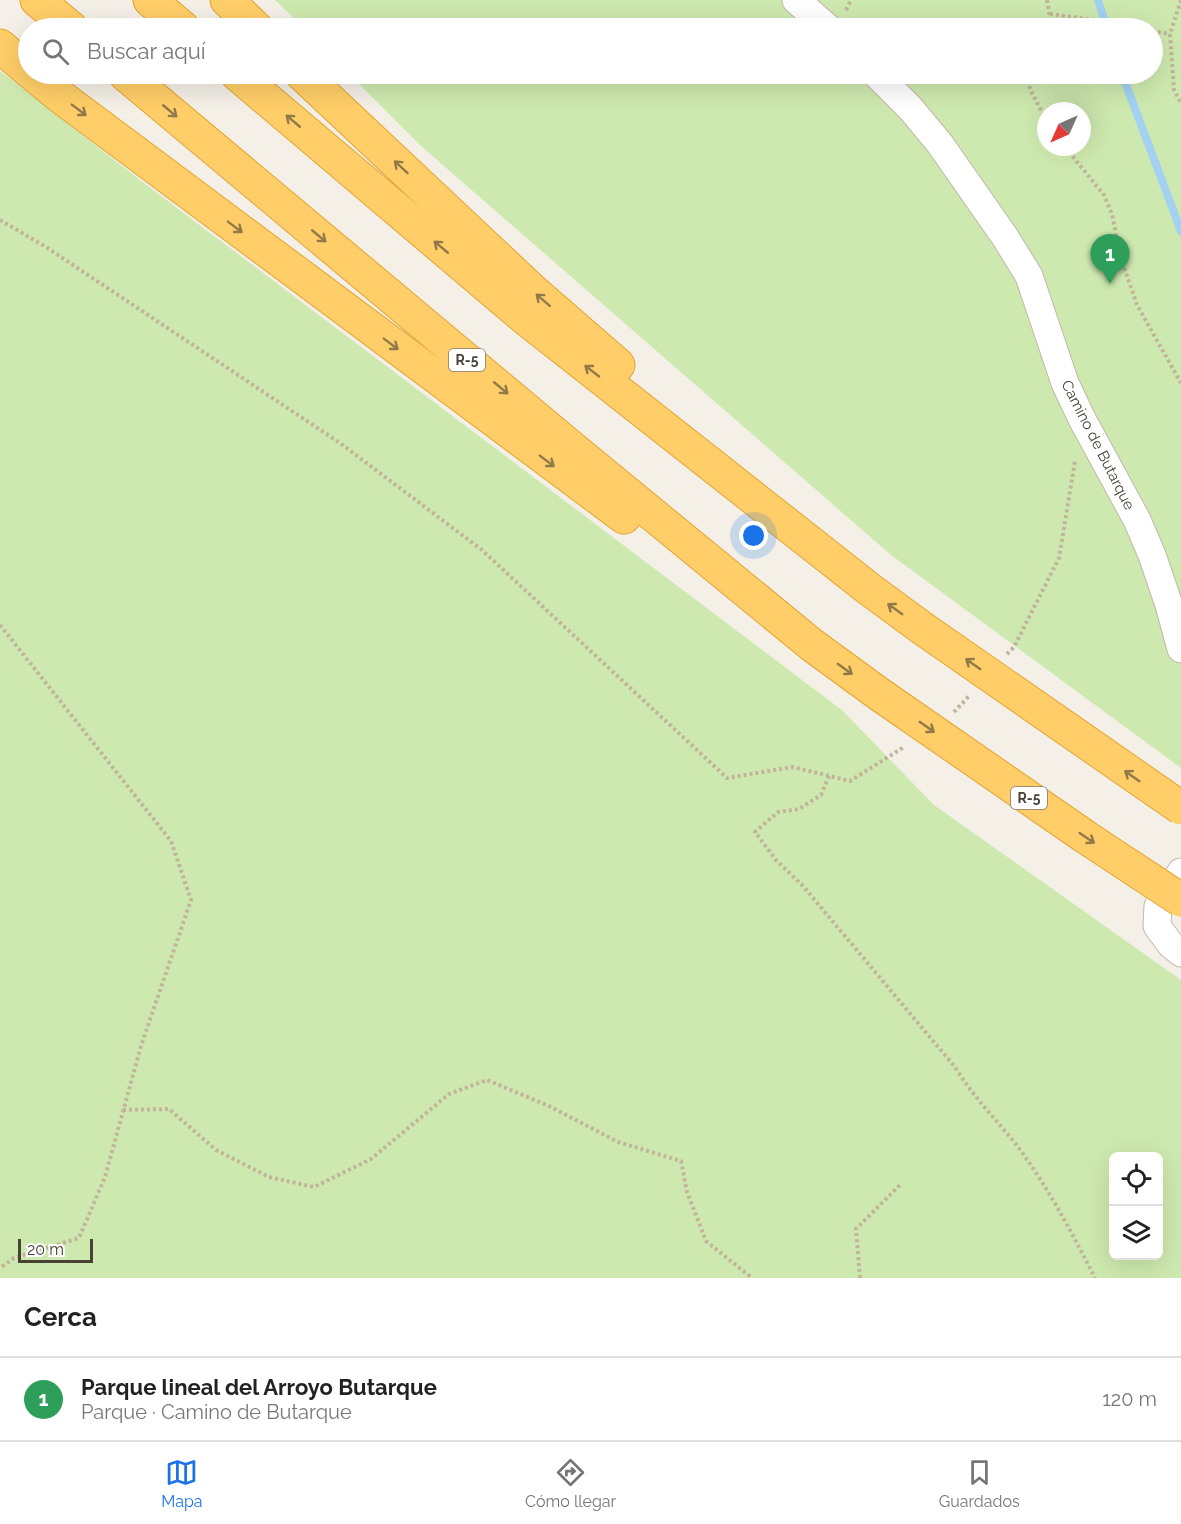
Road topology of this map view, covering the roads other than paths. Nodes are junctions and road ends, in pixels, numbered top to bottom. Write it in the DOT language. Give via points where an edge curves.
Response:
graph roads {
  1 [pos="37,0"];
  2 [pos="150,0"];
  3 [pos="227,0"];
  4 [pos="796,0"];
  5 [pos="59,18"];
  6 [pos="171,18"];
  7 [pos="246,18"];
  8 [pos="817,18"];
  9 [pos="0,46"];
  10 [pos="18,61"];
  11 [pos="46,84"];
  12 [pos="137,84"];
  13 [pos="249,84"];
  14 [pos="313,84"];
  15 [pos="886,84"];
  16 [pos="869,589"];
  17 [pos="812,645"];
  18 [pos="1181,649"];
  19 [pos="1181,808"];
  20 [pos="1181,872"];
  21 [pos="1181,900"];
  22 [pos="1181,953"];
  1 -- 5 [label="highway"];
  2 -- 6 [label="highway"];
  3 -- 7 [label="highway"];
  4 -- 8 [label="street"];
  9 -- 10 [label="highway"];
  11 -- 17 [label="highway, one-way" via="699,573"];
  12 -- 17 [label="highway, R-5, one-way"];
  16 -- 13 [label="highway, one-way" via="525,318"];
  16 -- 14 [label="highway, one-way" via="820,532 711,445 534,292"];
  15 -- 18 [label="street, Camino de Butarque" via="940,144 1029,276 1065,383 1152,555"];
  19 -- 16 [label="highway, one-way, bridge"];
  17 -- 21 [label="highway, R-5, one-way, bridge"];
  20 -- 22 [label="street" via="1158,906 1156,926"];
}
